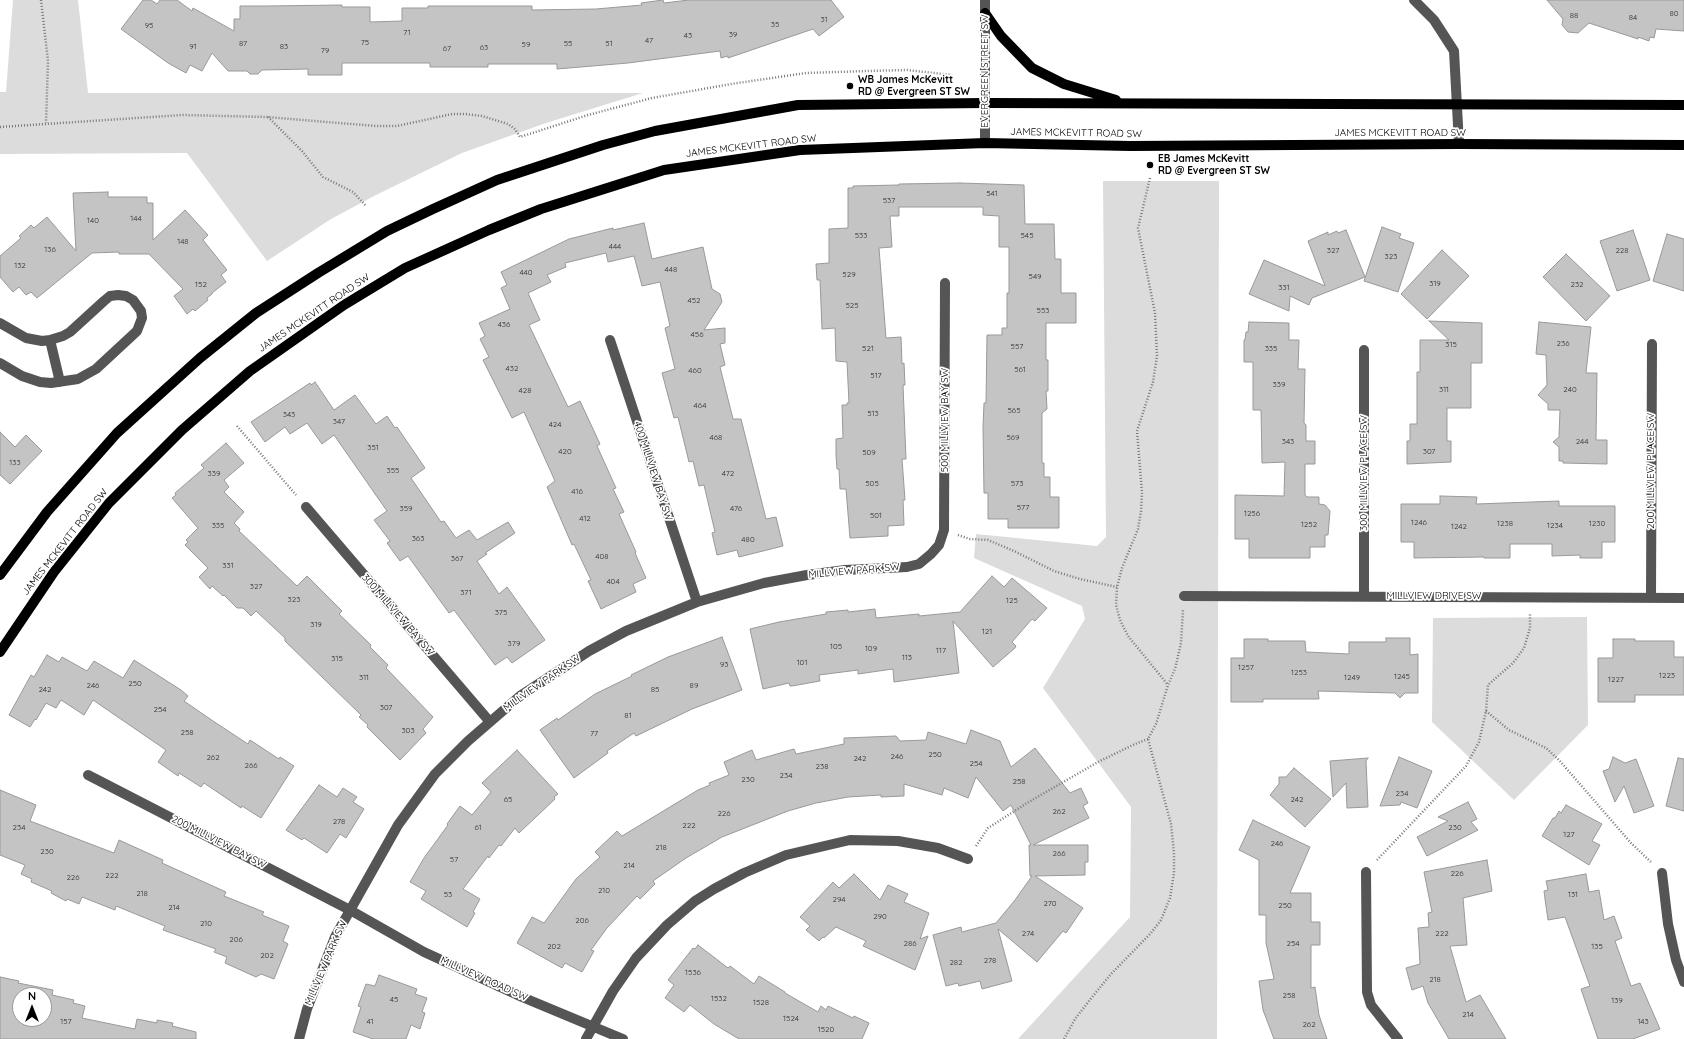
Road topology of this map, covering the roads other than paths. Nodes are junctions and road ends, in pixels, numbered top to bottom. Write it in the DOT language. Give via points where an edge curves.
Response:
graph roads {
  1 [pos="985,0"];
  2 [pos="1414,0"];
  3 [pos="985,13"];
  4 [pos="985,103"];
  5 [pos="1127,104"];
  6 [pos="1458,105"];
  7 [pos="1684,105"];
  8 [pos="985,143"];
  9 [pos="1459,144"];
  10 [pos="1684,145"];
  11 [pos="945,283"];
  12 [pos="0,323"];
  13 [pos="50,340"];
  14 [pos="610,340"];
  15 [pos="1652,344"];
  16 [pos="1364,350"];
  17 [pos="0,363"];
  18 [pos="60,382"];
  19 [pos="306,507"];
  20 [pos="931,554"];
  21 [pos="0,575"];
  22 [pos="1184,596"];
  23 [pos="1364,596"];
  24 [pos="1651,597"];
  25 [pos="1684,598"];
  26 [pos="697,602"];
  27 [pos="0,652"];
  28 [pos="490,722"];
  29 [pos="88,775"];
  30 [pos="968,859"];
  31 [pos="1366,872"];
  32 [pos="1662,873"];
  33 [pos="350,910"];
  34 [pos="1684,982"];
  35 [pos="592,1026"];
  36 [pos="299,1039"];
  37 [pos="586,1039"];
  38 [pos="623,1039"];
  39 [pos="1398,1039"];
  1 -- 3 [label="street, EVERGREEN STREET SW"];
  2 -- 6 [label="street" via="1434,20 1454,51"];
  3 -- 4 [label="street, EVERGREEN STREET SW"];
  3 -- 5 [label="main road" via="1001,36 1032,68 1064,84"];
  4 -- 5 [label="main road"];
  4 -- 8 [label="street, EVERGREEN STREET SW"];
  4 -- 21 [label="main road" via="798,105 655,131 603,145 498,180 387,231 256,313 200,358 117,433 47,512"];
  5 -- 6 [label="main road"];
  6 -- 7 [label="main road"];
  6 -- 9 [label="street"];
  8 -- 9 [label="main road, JAMES MCKEVITT ROAD SW" via="1130,146"];
  8 -- 27 [label="main road, JAMES MCKEVITT ROAD SW" via="800,150 664,170 541,209 405,268 344,305 250,371 182,430 109,502 54,572"];
  9 -- 10 [label="main road, JAMES MCKEVITT ROAD SW"];
  11 -- 20 [label="street, 500 MILLVIEW BAY SW" via="944,530"];
  12 -- 13 [label="street" via="26,338"];
  13 -- 18 [label="street"];
  13 -- 18 [label="street" via="70,332 110,296 126,296 133,300 141,311 142,318 137,332 96,369 78,379"];
  14 -- 26 [label="street, 400 MILLVIEW BAY SW"];
  15 -- 24 [label="street, 200 MILLVIEW PLACE SW"];
  16 -- 23 [label="street, 300 MILLVIEW PLACE SW"];
  17 -- 18 [label="street" via="22,376 40,382"];
  19 -- 28 [label="street, 300 MILLVIEW BAY SW"];
  20 -- 26 [label="street, MILLVIEW PARK SW" via="918,564 906,567 807,575 757,585"];
  22 -- 23 [label="street, MILLVIEW DRIVE SW"];
  23 -- 24 [label="street, MILLVIEW DRIVE SW"];
  24 -- 25 [label="street, MILLVIEW DRIVE SW"];
  26 -- 28 [label="street, MILLVIEW PARK SW" via="626,631 589,651 520,696"];
  28 -- 33 [label="street, MILLVIEW PARK SW" via="435,774 411,805"];
  29 -- 33 [label="street, 200 MILLVIEW BAY SW"];
  30 -- 35 [label="street" via="938,848 898,841 850,840 786,855 744,873 695,901 667,925 636,958"];
  31 -- 39 [label="street" via="1367,992 1371,1005"];
  32 -- 34 [label="street" via="1668,924"];
  33 -- 35 [label="street, MILLVIEW ROAD SW" via="424,952"];
  33 -- 36 [label="street, MILLVIEW PARK SW" via="335,936 320,973"];
  35 -- 37 [label="street"];
  35 -- 38 [label="street, MILLVIEW ROAD SW"];
}
